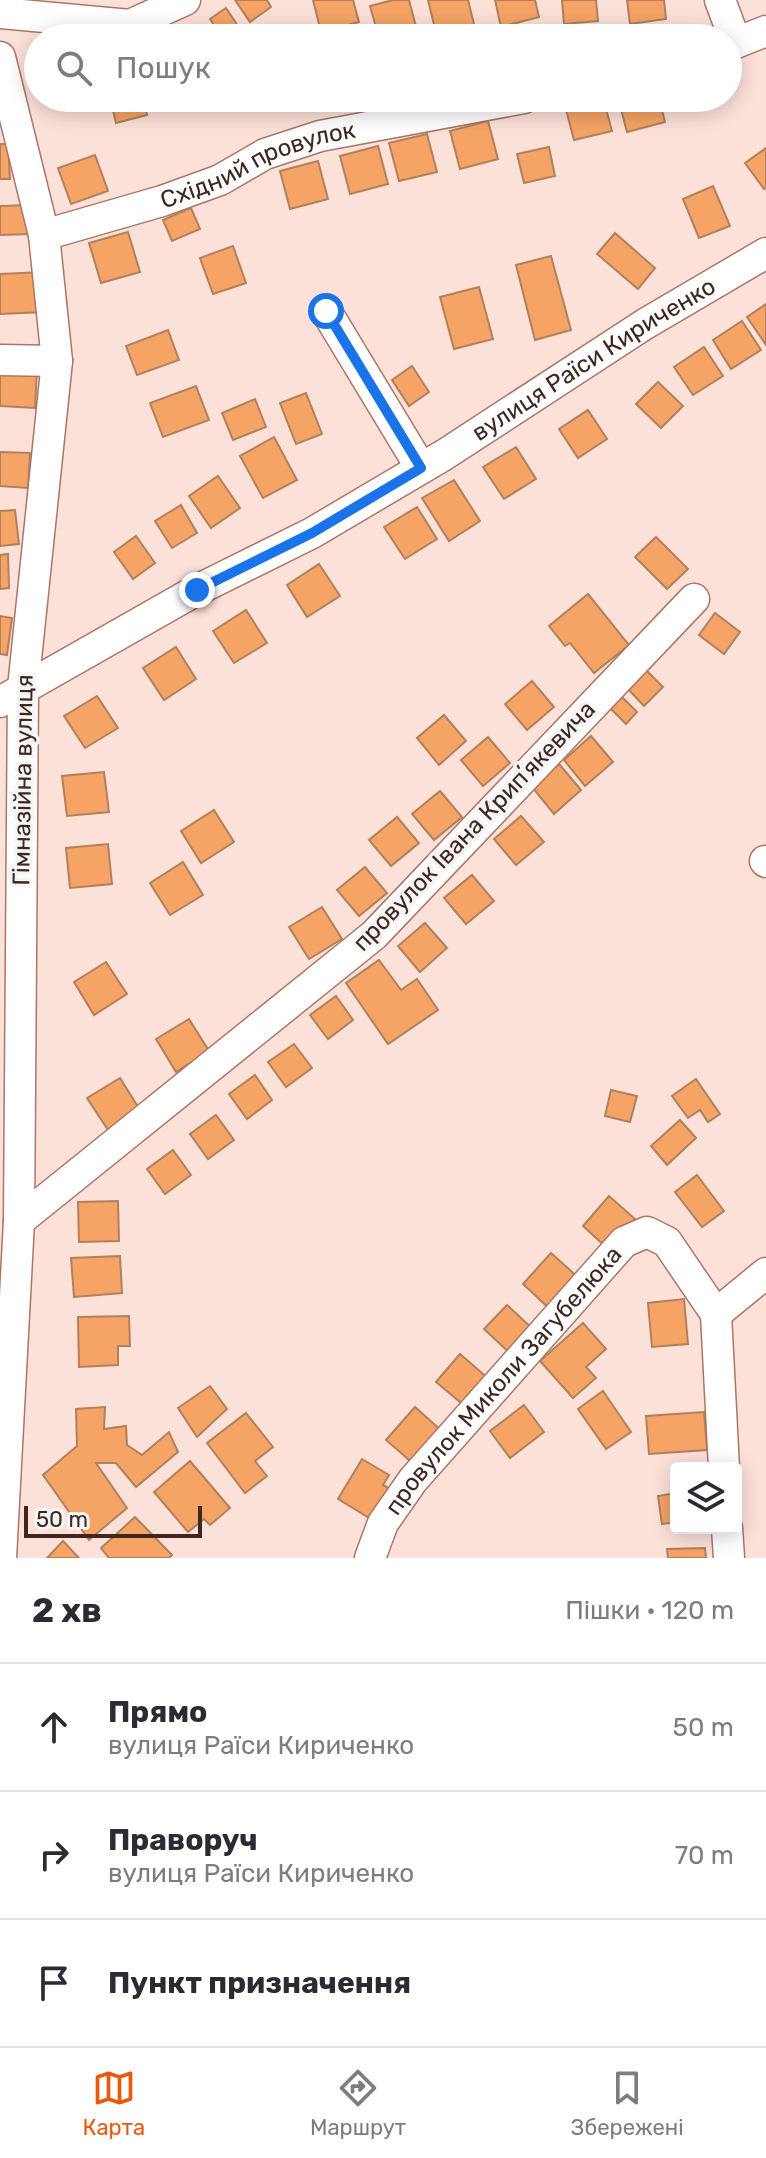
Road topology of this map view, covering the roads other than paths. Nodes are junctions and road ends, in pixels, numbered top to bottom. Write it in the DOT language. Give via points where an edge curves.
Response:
graph roads {
  1 [pos="185,0"];
  2 [pos="720,0"];
  3 [pos="0,13"];
  4 [pos="119,24"];
  5 [pos="132,24"];
  6 [pos="726,24"];
  7 [pos="766,31"];
  8 [pos="742,41"];
  9 [pos="0,57"];
  10 [pos="449,112"];
  11 [pos="44,235"];
  12 [pos="766,253"];
  13 [pos="326,311"];
  14 [pos="0,360"];
  15 [pos="57,361"];
  16 [pos="421,468"];
  17 [pos="694,599"];
  18 [pos="11,695"];
  19 [pos="19,1221"];
  20 [pos="766,1273"];
  21 [pos="716,1314"];
  22 [pos="724,1462"];
  23 [pos="727,1534"];
  24 [pos="1,1558"];
  25 [pos="370,1558"];
  26 [pos="729,1558"];
  1 -- 5 [label="street"];
  2 -- 6 [label="street"];
  3 -- 4 [label="street"];
  7 -- 8 [label="street"];
  9 -- 11 [label="street, Гімназійна вулиця"];
  10 -- 11 [label="street, Східний провулок" via="320,136 265,154 220,180 162,201"];
  11 -- 15 [label="street, Гімназійна вулиця"];
  12 -- 16 [label="street, вулиця Раїси Кириченко"];
  13 -- 16 [label="street"];
  14 -- 15 [label="street"];
  15 -- 18 [label="street, Гімназійна вулиця"];
  16 -- 18 [label="street, вулиця Раїси Кириченко" via="312,533 197,590"];
  17 -- 19 [label="street, провулок Івана Крипʼякевича" via="374,935"];
  18 -- 19 [label="street, Гімназійна вулиця"];
  19 -- 24 [label="street, Гімназійна вулиця"];
  20 -- 21 [label="street"];
  21 -- 22 [label="street"];
  21 -- 25 [label="street, провулок Миколи Загубелюка" via="667,1242 647,1232 624,1242 413,1480 383,1523"];
  23 -- 26 [label="street"];
}
